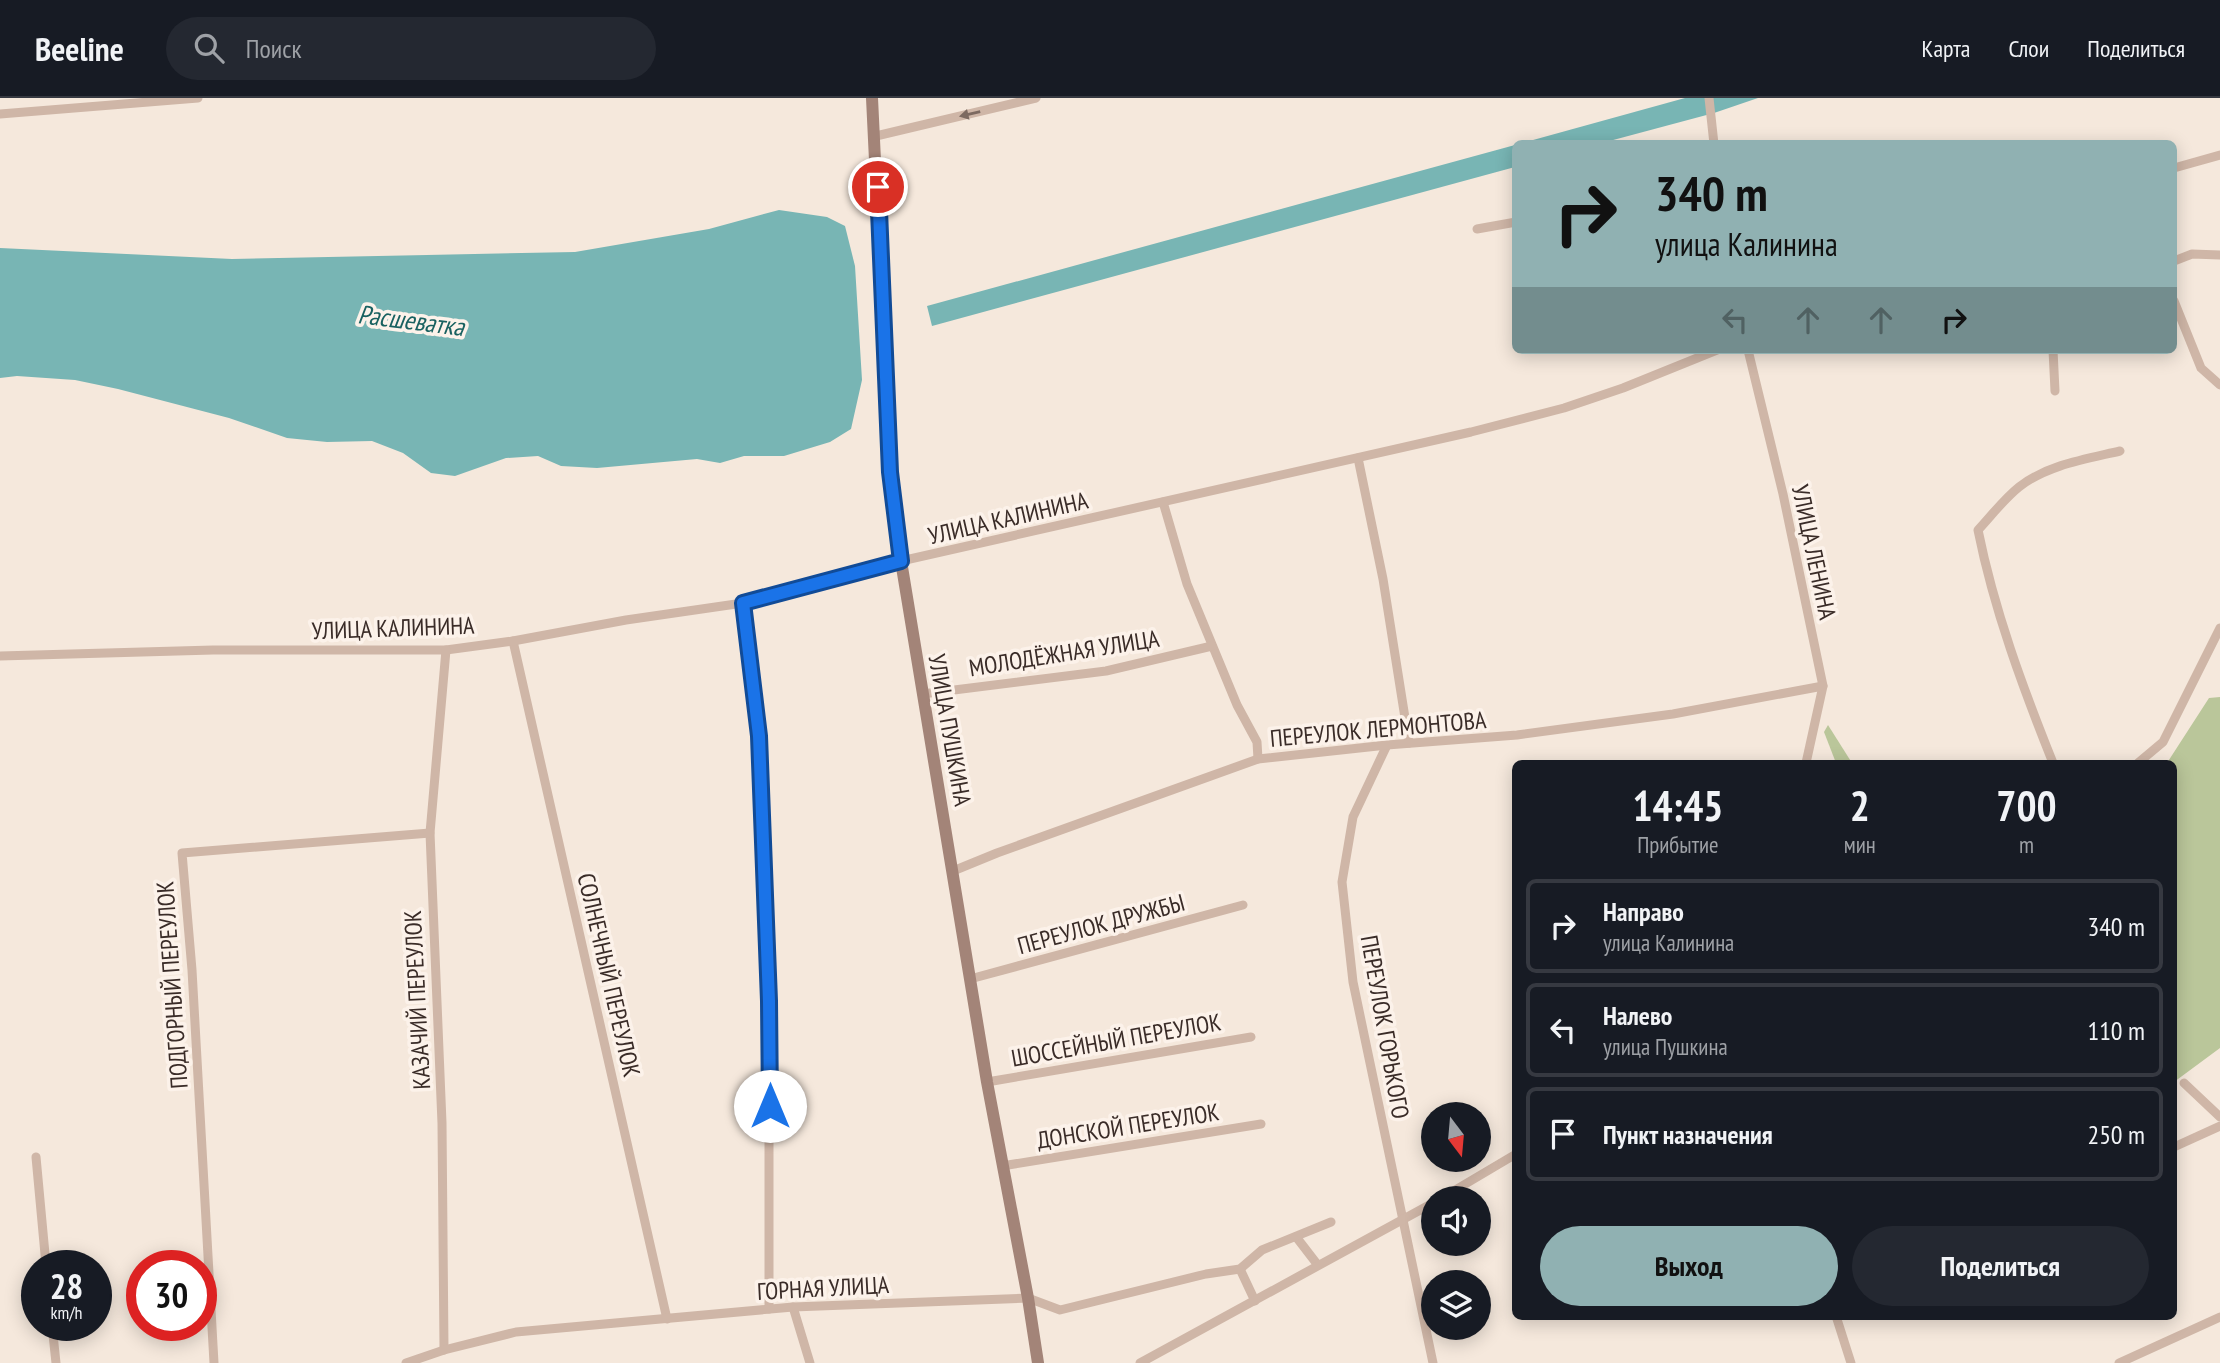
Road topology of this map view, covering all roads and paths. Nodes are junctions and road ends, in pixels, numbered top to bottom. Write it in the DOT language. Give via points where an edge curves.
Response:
graph roads {
  1 [pos="198,98"];
  2 [pos="872,98"];
  3 [pos="1036,98"];
  4 [pos="1709,98"];
  5 [pos="119,101"];
  6 [pos="0,114"];
  7 [pos="876,136"];
  8 [pos="1714,140"];
  9 [pos="2220,155"];
  10 [pos="2177,166"];
  11 [pos="1512,223"];
  12 [pos="1476,229"];
  13 [pos="2220,255"];
  14 [pos="2177,260"];
  15 [pos="2177,308"];
  16 [pos="1707,354"];
  17 [pos="1749,354"];
  18 [pos="2053,354"];
  19 [pos="2220,385"];
  20 [pos="2055,391"];
  21 [pos="2120,451"];
  22 [pos="1358,458"];
  23 [pos="1163,502"];
  24 [pos="901,561"];
  25 [pos="743,603"];
  26 [pos="2220,628"];
  27 [pos="513,641"];
  28 [pos="1212,646"];
  29 [pos="446,650"];
  30 [pos="0,656"];
  31 [pos="1823,686"];
  32 [pos="922,694"];
  33 [pos="1409,743"];
  34 [pos="1387,745"];
  35 [pos="1258,759"];
  36 [pos="1807,760"];
  37 [pos="2052,760"];
  38 [pos="2142,760"];
  39 [pos="430,832"];
  40 [pos="953,871"];
  41 [pos="1243,905"];
  42 [pos="970,979"];
  43 [pos="1251,1037"];
  44 [pos="987,1082"];
  45 [pos="2185,1083"];
  46 [pos="2220,1117"];
  47 [pos="1261,1124"];
  48 [pos="2220,1126"];
  49 [pos="2177,1146"];
  50 [pos="1512,1156"];
  51 [pos="36,1157"];
  52 [pos="1002,1166"];
  53 [pos="1462,1186"];
  54 [pos="1421,1210"];
  55 [pos="1403,1221"];
  56 [pos="1331,1222"];
  57 [pos="1297,1238"];
  58 [pos="45,1250"];
  59 [pos="1317,1264"];
  60 [pos="1240,1269"];
  61 [pos="1028,1298"];
  62 [pos="1255,1301"];
  63 [pos="793,1307"];
  64 [pos="769,1309"];
  65 [pos="2220,1317"];
  66 [pos="667,1319"];
  67 [pos="1837,1320"];
  68 [pos="54,1341"];
  69 [pos="444,1350"];
  70 [pos="56,1363"];
  71 [pos="214,1363"];
  72 [pos="406,1363"];
  73 [pos="810,1363"];
  74 [pos="1038,1363"];
  75 [pos="1140,1363"];
  76 [pos="1433,1363"];
  77 [pos="1852,1363"];
  78 [pos="2119,1363"];
  1 -- 5 [label="street"];
  2 -- 7 [label="main road, УЛИЦА ПУШКИНА"];
  3 -- 7 [label="street, one-way"];
  4 -- 8 [label="street"];
  5 -- 6 [label="street"];
  7 -- 24 [label="main road, УЛИЦА ПУШКИНА" via="890,472"];
  9 -- 10 [label="street"];
  11 -- 12 [label="street"];
  13 -- 14 [label="street" via="2192,254"];
  15 -- 19 [label="street" via="2201,368"];
  16 -- 22 [label="street, УЛИЦА КАЛИНИНА" via="1564,408"];
  17 -- 31 [label="street, УЛИЦА ЛЕНИНА"];
  18 -- 20 [label="street"];
  21 -- 37 [label="street" via="2067,463 2036,476 1978,530 1996,599"];
  22 -- 23 [label="street, УЛИЦА КАЛИНИНА"];
  22 -- 33 [label="street"];
  23 -- 24 [label="street, УЛИЦА КАЛИНИНА"];
  23 -- 28 [label="street" via="1186,584"];
  24 -- 25 [label="street, УЛИЦА КАЛИНИНА"];
  24 -- 32 [label="main road, УЛИЦА ПУШКИНА"];
  25 -- 27 [label="street, УЛИЦА КАЛИНИНА"];
  25 -- 64 [label="street" via="763,812 769,1001"];
  26 -- 38 [label="street" via="2163,742"];
  27 -- 29 [label="street, УЛИЦА КАЛИНИНА"];
  27 -- 66 [label="street, СОЛНЕЧНЫЙ ПЕРЕУЛОК"];
  28 -- 32 [label="street, МОЛОДЁЖНАЯ УЛИЦА" via="1106,671"];
  28 -- 35 [label="street" via="1257,742"];
  29 -- 30 [label="street, УЛИЦА КАЛИНИНА"];
  29 -- 39 [label="street, КАЗАЧИЙ ПЕРЕУЛОК"];
  31 -- 33 [label="street, ПЕРЕУЛОК ЛЕРМОНТОВА" via="1673,714 1517,735"];
  31 -- 36 [label="street, УЛИЦА ЛЕНИНА"];
  32 -- 40 [label="main road, УЛИЦА ПУШКИНА"];
  33 -- 34 [label="street, ПЕРЕУЛОК ЛЕРМОНТОВА"];
  34 -- 35 [label="street, ПЕРЕУЛОК ЛЕРМОНТОВА"];
  34 -- 55 [label="street, ПЕРЕУЛОК ГОРЬКОГО" via="1353,817 1342,882 1353,982"];
  35 -- 40 [label="street, ПЕРЕУЛОК ЛЕРМОНТОВА"];
  39 -- 69 [label="street, КАЗАЧИЙ ПЕРЕУЛОК" via="442,1123"];
  39 -- 71 [label="street, ПОДГОРНЫЙ ПЕРЕУЛОК" via="183,853"];
  40 -- 42 [label="main road, УЛИЦА ПУШКИНА"];
  41 -- 42 [label="street, ПЕРЕУЛОК ДРУЖБЫ"];
  42 -- 44 [label="main road, УЛИЦА ПУШКИНА"];
  43 -- 44 [label="street, ШОССЕЙНЫЙ ПЕРЕУЛОК"];
  44 -- 52 [label="main road, УЛИЦА ПУШКИНА"];
  45 -- 46 [label="street"];
  47 -- 52 [label="street, ДОНСКОЙ ПЕРЕУЛОК"];
  48 -- 49 [label="street"];
  50 -- 53 [label="street"];
  51 -- 58 [label="street"];
  52 -- 61 [label="main road, УЛИЦА ПУШКИНА"];
  54 -- 55 [label="street"];
  55 -- 59 [label="street"];
  55 -- 76 [label="street, ПЕРЕУЛОК ГОРЬКОГО"];
  56 -- 57 [label="street, ГОРНАЯ УЛИЦА"];
  57 -- 59 [label="street"];
  57 -- 60 [label="street, ГОРНАЯ УЛИЦА" via="1262,1250"];
  59 -- 62 [label="street"];
  60 -- 61 [label="street, ГОРНАЯ УЛИЦА" via="1060,1310"];
  60 -- 62 [label="street"];
  61 -- 63 [label="street, ГОРНАЯ УЛИЦА"];
  61 -- 74 [label="main road, УЛИЦА ПУШКИНА"];
  62 -- 75 [label="street"];
  63 -- 64 [label="street, ГОРНАЯ УЛИЦА"];
  63 -- 73 [label="street"];
  64 -- 66 [label="street, ГОРНАЯ УЛИЦА"];
  65 -- 78 [label="street"];
  66 -- 69 [label="street, ГОРНАЯ УЛИЦА" via="516,1332"];
  67 -- 77 [label="street"];
  68 -- 70 [label="street"];
  69 -- 72 [label="street, ГОРНАЯ УЛИЦА"];
}
